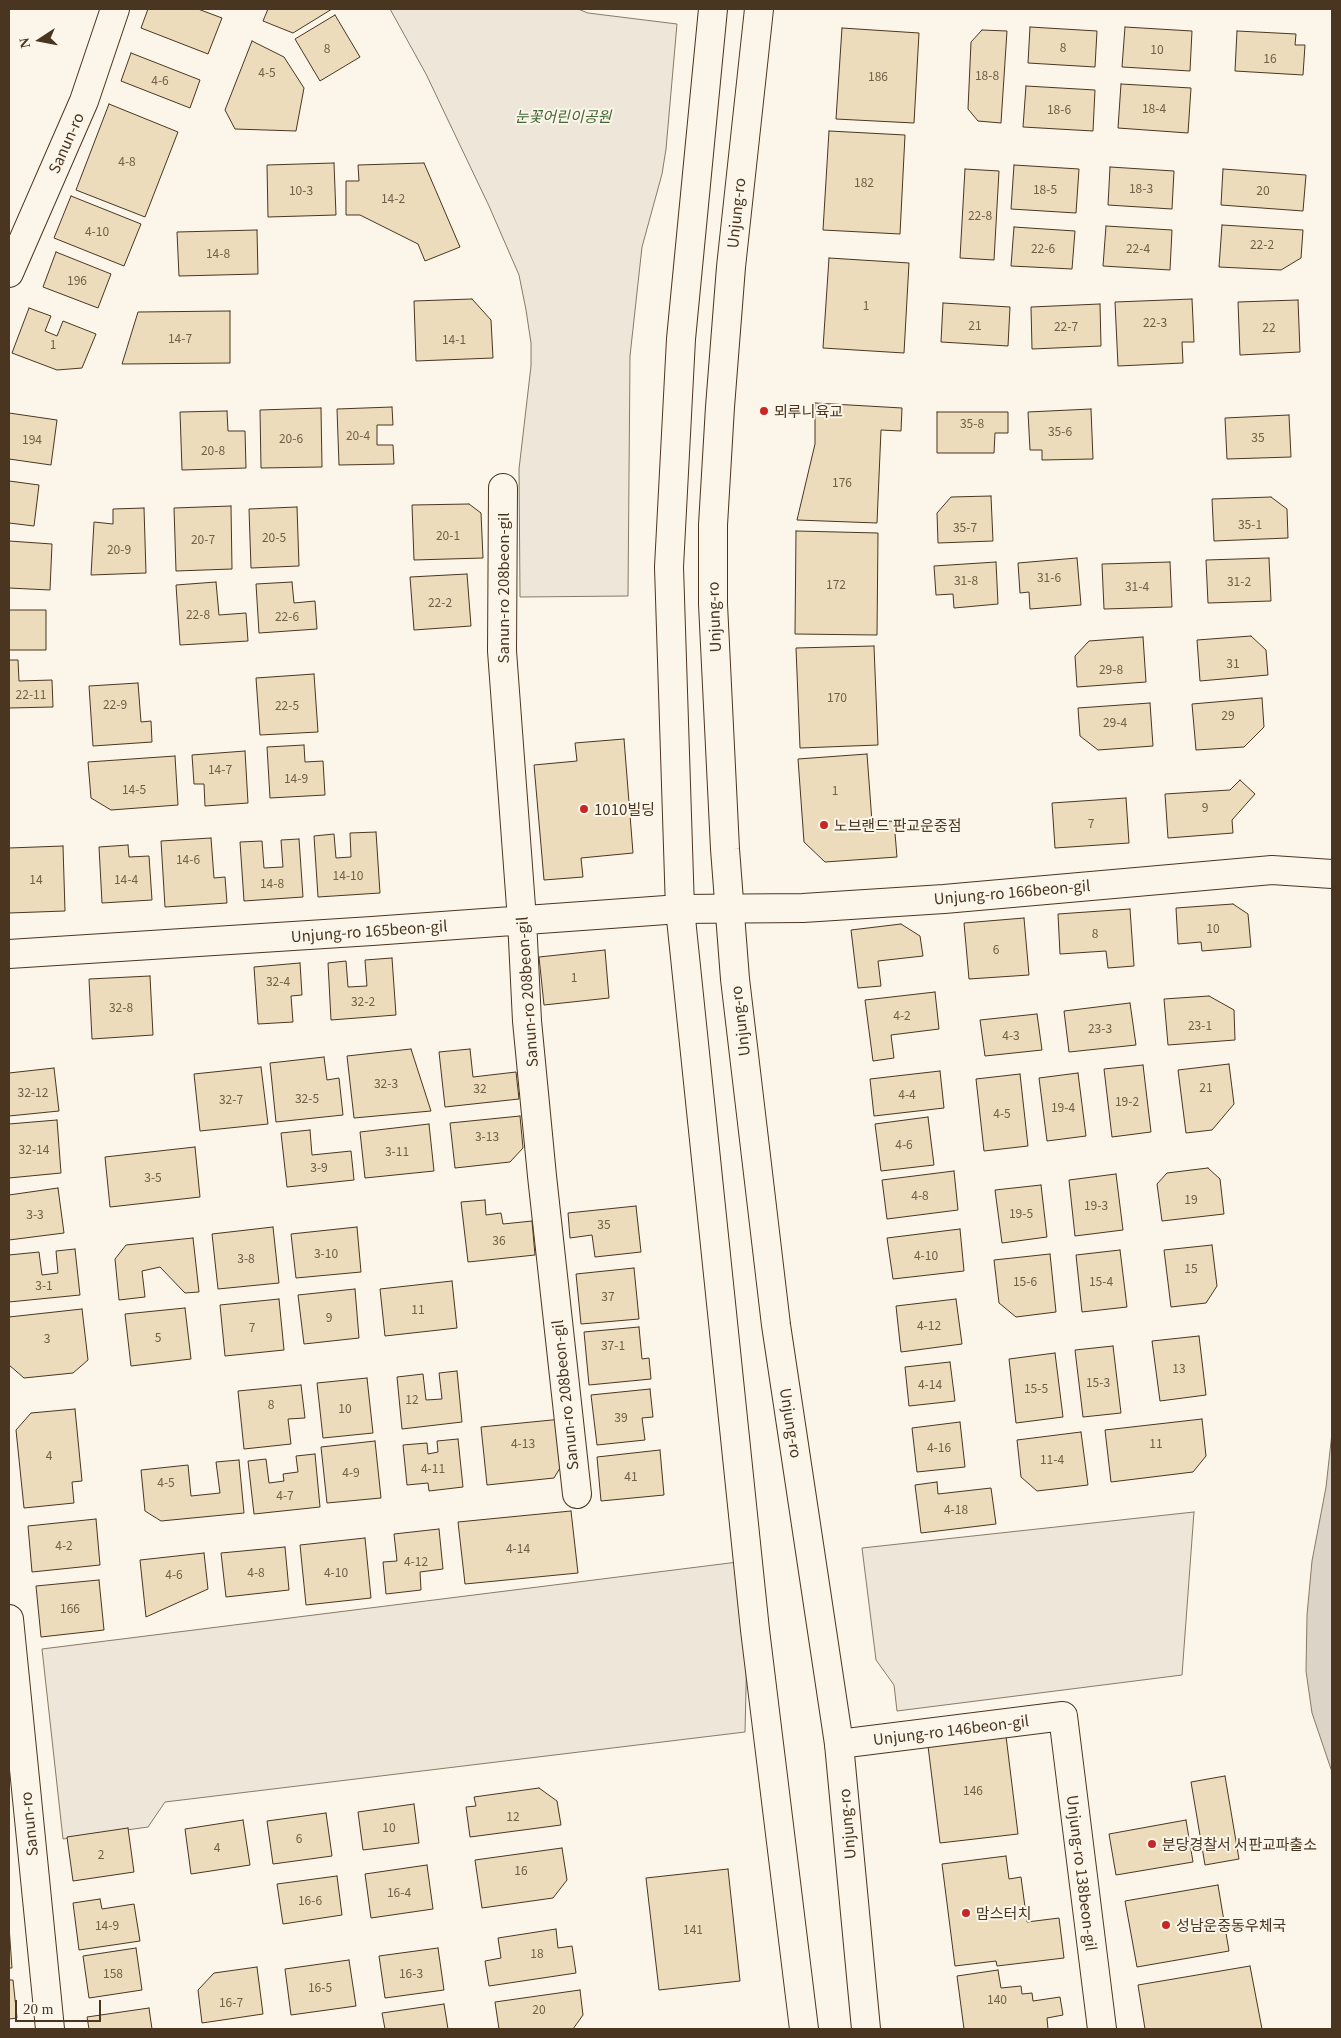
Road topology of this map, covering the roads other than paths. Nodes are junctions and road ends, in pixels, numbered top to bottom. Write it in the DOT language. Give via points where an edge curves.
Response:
graph roads {
  1 [pos="115,9"];
  2 [pos="714,9"];
  3 [pos="759,9"];
  4 [pos="9,273"];
  5 [pos="502,488"];
  6 [pos="1332,874"];
  7 [pos="729,908"];
  8 [pos="680,909"];
  9 [pos="522,920"];
  10 [pos="9,954"];
  11 [pos="576,1494"];
  12 [pos="9,1619"];
  13 [pos="1063,1716"];
  14 [pos="839,1744"];
  15 [pos="50,2029"];
  16 [pos="804,2029"];
  17 [pos="866,2029"];
  18 [pos="1102,2029"];
  1 -- 4 [label="main road, Sanun-ro" via="84,101"];
  2 -- 8 [label="main road" via="681,339 669,567"];
  3 -- 7 [label="main road, Unjung-ro" via="729,286 713,526 714,614"];
  5 -- 9 [label="main road, Sanun-ro 208beon-gil" via="502,651"];
  6 -- 7 [label="main road, Unjung-ro 166beon-gil" via="1272,870 803,908"];
  7 -- 8 [label="main road, Unjung-ro 165beon-gil"];
  7 -- 14 [label="main road, Unjung-ro" via="776,1325"];
  8 -- 9 [label="main road, Unjung-ro 165beon-gil"];
  8 -- 16 [label="main road" via="755,1630"];
  9 -- 10 [label="main road, Unjung-ro 165beon-gil"];
  9 -- 11 [label="main road, Sanun-ro 208beon-gil" via="527,1021"];
  12 -- 15 [label="main road, Sanun-ro"];
  13 -- 14 [label="main road, Unjung-ro 146beon-gil"];
  13 -- 18 [label="main road, Unjung-ro 138beon-gil"];
  14 -- 17 [label="main road, Unjung-ro"];
}
